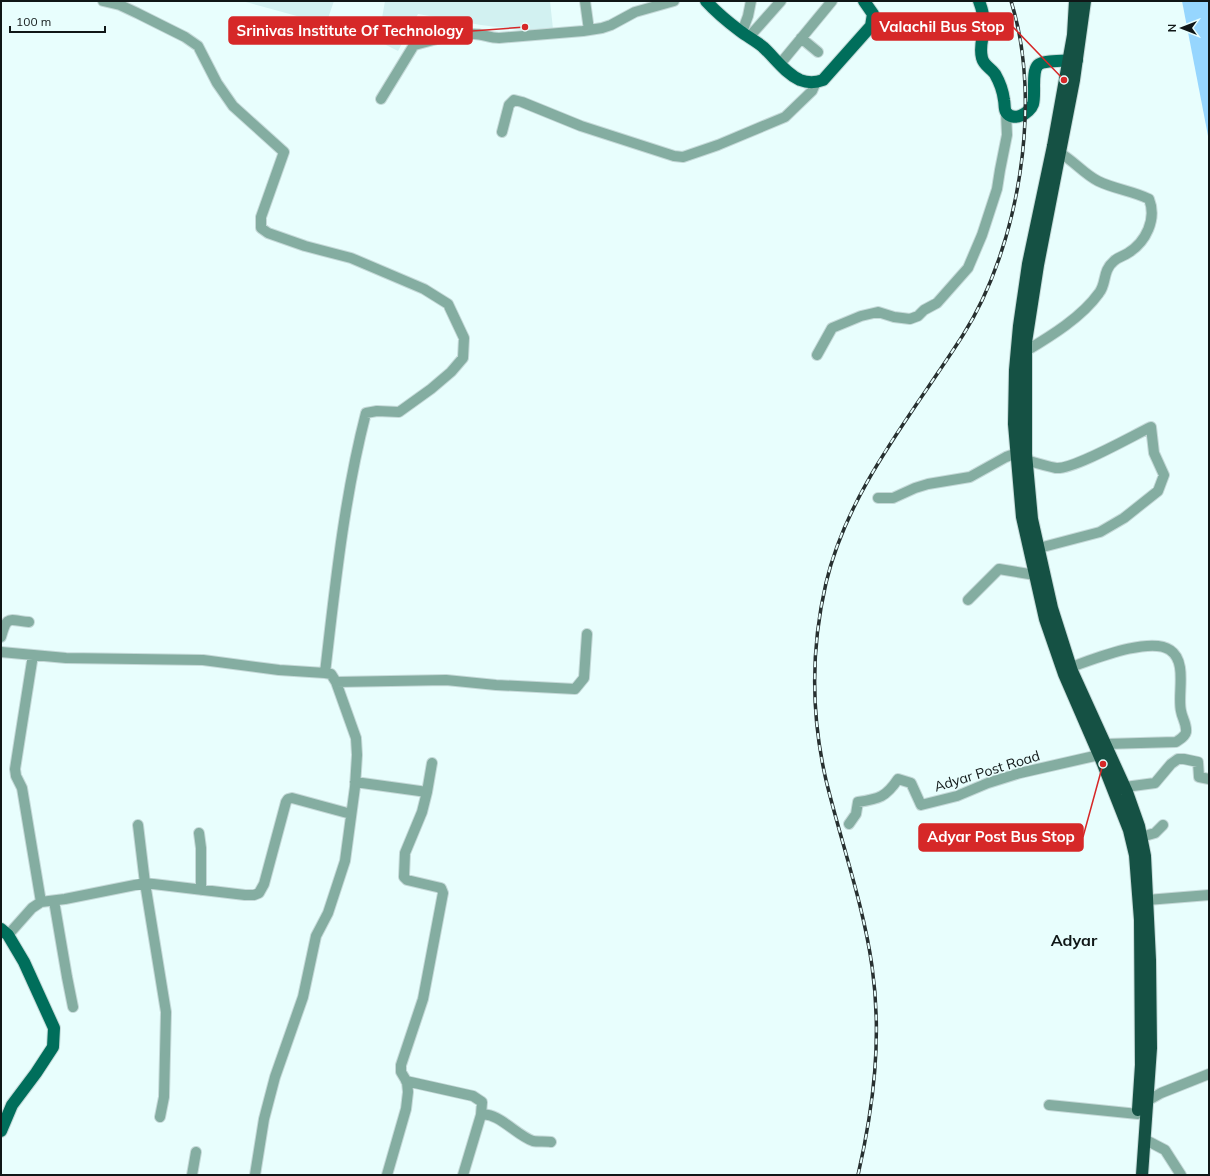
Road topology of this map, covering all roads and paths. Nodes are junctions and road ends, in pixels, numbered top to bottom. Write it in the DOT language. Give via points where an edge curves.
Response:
graph roads {
  1 [pos="102,1"];
  2 [pos="585,1"];
  3 [pos="674,1"];
  4 [pos="706,1"];
  5 [pos="751,1"];
  6 [pos="781,1"];
  7 [pos="832,1"];
  8 [pos="864,1"];
  9 [pos="980,1"];
  10 [pos="1075,1"];
  11 [pos="1085,1"];
  12 [pos="589,30"];
  13 [pos="746,35"];
  14 [pos="801,38"];
  15 [pos="818,52"];
  16 [pos="1072,61"];
  17 [pos="780,64"];
  18 [pos="816,82"];
  19 [pos="381,99"];
  20 [pos="1006,112"];
  21 [pos="502,132"];
  22 [pos="1060,153"];
  23 [pos="1026,351"];
  24 [pos="817,355"];
  25 [pos="1022,457"];
  26 [pos="878,498"];
  27 [pos="1039,548"];
  28 [pos="1035,575"];
  29 [pos="968,600"];
  30 [pos="29,622"];
  31 [pos="587,634"];
  32 [pos="1,637"];
  33 [pos="1,652"];
  34 [pos="33,655"];
  35 [pos="1070,668"];
  36 [pos="325,672"];
  37 [pos="1072,681"];
  38 [pos="336,682"];
  39 [pos="1105,744"];
  40 [pos="1099,755"];
  41 [pos="432,763"];
  42 [pos="1209,780"];
  43 [pos="355,782"];
  44 [pos="1125,788"];
  45 [pos="427,792"];
  46 [pos="351,814"];
  47 [pos="849,824"];
  48 [pos="138,825"];
  49 [pos="1163,825"];
  50 [pos="199,833"];
  51 [pos="1141,837"];
  52 [pos="145,883"];
  53 [pos="201,890"];
  54 [pos="1209,895"];
  55 [pos="54,900"];
  56 [pos="1147,900"];
  57 [pos="41,902"];
  58 [pos="4,932"];
  59 [pos="73,1007"];
  60 [pos="1209,1074"];
  61 [pos="406,1081"];
  62 [pos="1147,1100"];
  63 [pos="1049,1105"];
  64 [pos="1138,1114"];
  65 [pos="481,1115"];
  66 [pos="160,1117"];
  67 [pos="1,1131"];
  68 [pos="1144,1138"];
  69 [pos="551,1142"];
  70 [pos="196,1152"];
  71 [pos="192,1175"];
  72 [pos="255,1175"];
  73 [pos="387,1175"];
  74 [pos="463,1175"];
  75 [pos="1134,1175"];
  76 [pos="1142,1175"];
  77 [pos="1181,1175"];
  1 -- 36 [label="street" via="120,5 198,46 217,83 233,106 284,152 261,217 261,228 305,246 351,258 424,289 448,304 464,338 463,358 431,389 398,412 366,413 356,450 338,561"];
  2 -- 12 [label="street"];
  3 -- 12 [label="street" via="635,12 611,25"];
  4 -- 13 [label="main road"];
  5 -- 13 [label="street"];
  6 -- 13 [label="street"];
  7 -- 14 [label="street"];
  8 -- 18 [label="main road" via="873,14 871,26 823,80"];
  9 -- 20 [label="main road" via="984,27 980,47 982,60 995,74 1004,97"];
  10 -- 16 [label="highway"];
  11 -- 16 [label="highway"];
  12 -- 19 [label="street" via="499,38 476,34 461,35 414,45"];
  13 -- 17 [label="main road"];
  14 -- 15 [label="street"];
  14 -- 17 [label="street"];
  16 -- 20 [label="main road" via="1044,62 1038,65 1033,105 1021,116 1015,117"];
  16 -- 22 [label="highway"];
  16 -- 25 [label="highway" via="1028,264 1019,326 1014,424"];
  17 -- 18 [label="main road" via="799,80"];
  18 -- 21 [label="street" via="812,92 785,117 683,157 658,152 514,100 509,105"];
  20 -- 24 [label="street" via="1007,135 997,190 968,268 937,303 918,316 910,319 878,312 861,316 832,328"];
  22 -- 23 [label="highway" via="1038,265"];
  22 -- 23 [label="street" via="1085,174 1149,199 1152,207 1151,221 1138,246 1115,260 1107,270 1101,290 1091,304"];
  23 -- 25 [label="highway"];
  25 -- 26 [label="street" via="1006,457 970,477 922,486 893,498"];
  25 -- 27 [label="highway"];
  25 -- 27 [label="street" via="1056,468 1066,466 1098,454 1151,427 1154,452 1164,475 1158,491 1124,518 1100,532"];
  25 -- 28 [label="highway" via="1022,517"];
  27 -- 35 [label="highway" via="1052,608"];
  28 -- 29 [label="street" via="1000,569"];
  28 -- 37 [label="highway" via="1045,619"];
  30 -- 32 [label="street" via="7,621"];
  31 -- 38 [label="street" via="584,678 575,689 446,680"];
  33 -- 34 [label="street"];
  34 -- 36 [label="street" via="66,658 203,660 279,670"];
  34 -- 57 [label="street" via="14,769 22,788"];
  35 -- 37 [label="highway"];
  35 -- 39 [label="street" via="1120,651 1158,646 1171,650 1177,658 1181,669 1181,711 1186,724 1184,737 1176,742"];
  36 -- 38 [label="street" via="331,674"];
  37 -- 39 [label="highway"];
  37 -- 40 [label="highway"];
  38 -- 43 [label="street" via="356,738"];
  39 -- 44 [label="highway"];
  40 -- 47 [label="street, Adyar Post Road" via="1020,773 957,796 921,804 911,784 898,779 890,791 874,799 858,802 856,814"];
  40 -- 64 [label="highway" via="1129,830 1134,855 1140,935 1141,1065"];
  41 -- 45 [label="street"];
  42 -- 44 [label="street" via="1199,777 1198,762 1181,759 1171,764 1155,783"];
  43 -- 45 [label="street"];
  43 -- 46 [label="street"];
  44 -- 51 [label="highway"];
  45 -- 61 [label="street" via="422,812 405,853 404,877 407,880 441,888 443,893 423,999 402,1065"];
  46 -- 53 [label="street" via="288,799 264,884 259,893 245,895"];
  46 -- 72 [label="street" via="345,861 328,913 316,936 303,997 275,1077 264,1119"];
  48 -- 52 [label="street"];
  49 -- 51 [label="street" via="1155,833"];
  50 -- 53 [label="street"];
  51 -- 56 [label="highway" via="1145,856"];
  52 -- 53 [label="street"];
  52 -- 55 [label="street"];
  52 -- 66 [label="street" via="166,1012 164,1098"];
  54 -- 56 [label="street"];
  55 -- 57 [label="street"];
  55 -- 59 [label="street"];
  56 -- 62 [label="highway" via="1151,1041"];
  57 -- 58 [label="street"];
  58 -- 67 [label="main road" via="27,968 54,1028 53,1047 12,1105"];
  60 -- 62 [label="street"];
  61 -- 65 [label="street" via="473,1096 482,1102"];
  61 -- 73 [label="street" via="406,1109"];
  62 -- 68 [label="highway"];
  63 -- 64 [label="street"];
  64 -- 75 [label="highway"];
  65 -- 69 [label="street" via="486,1114 499,1120 533,1141"];
  65 -- 74 [label="street"];
  68 -- 76 [label="highway"];
  68 -- 77 [label="street" via="1165,1150"];
  70 -- 71 [label="street"];
}
